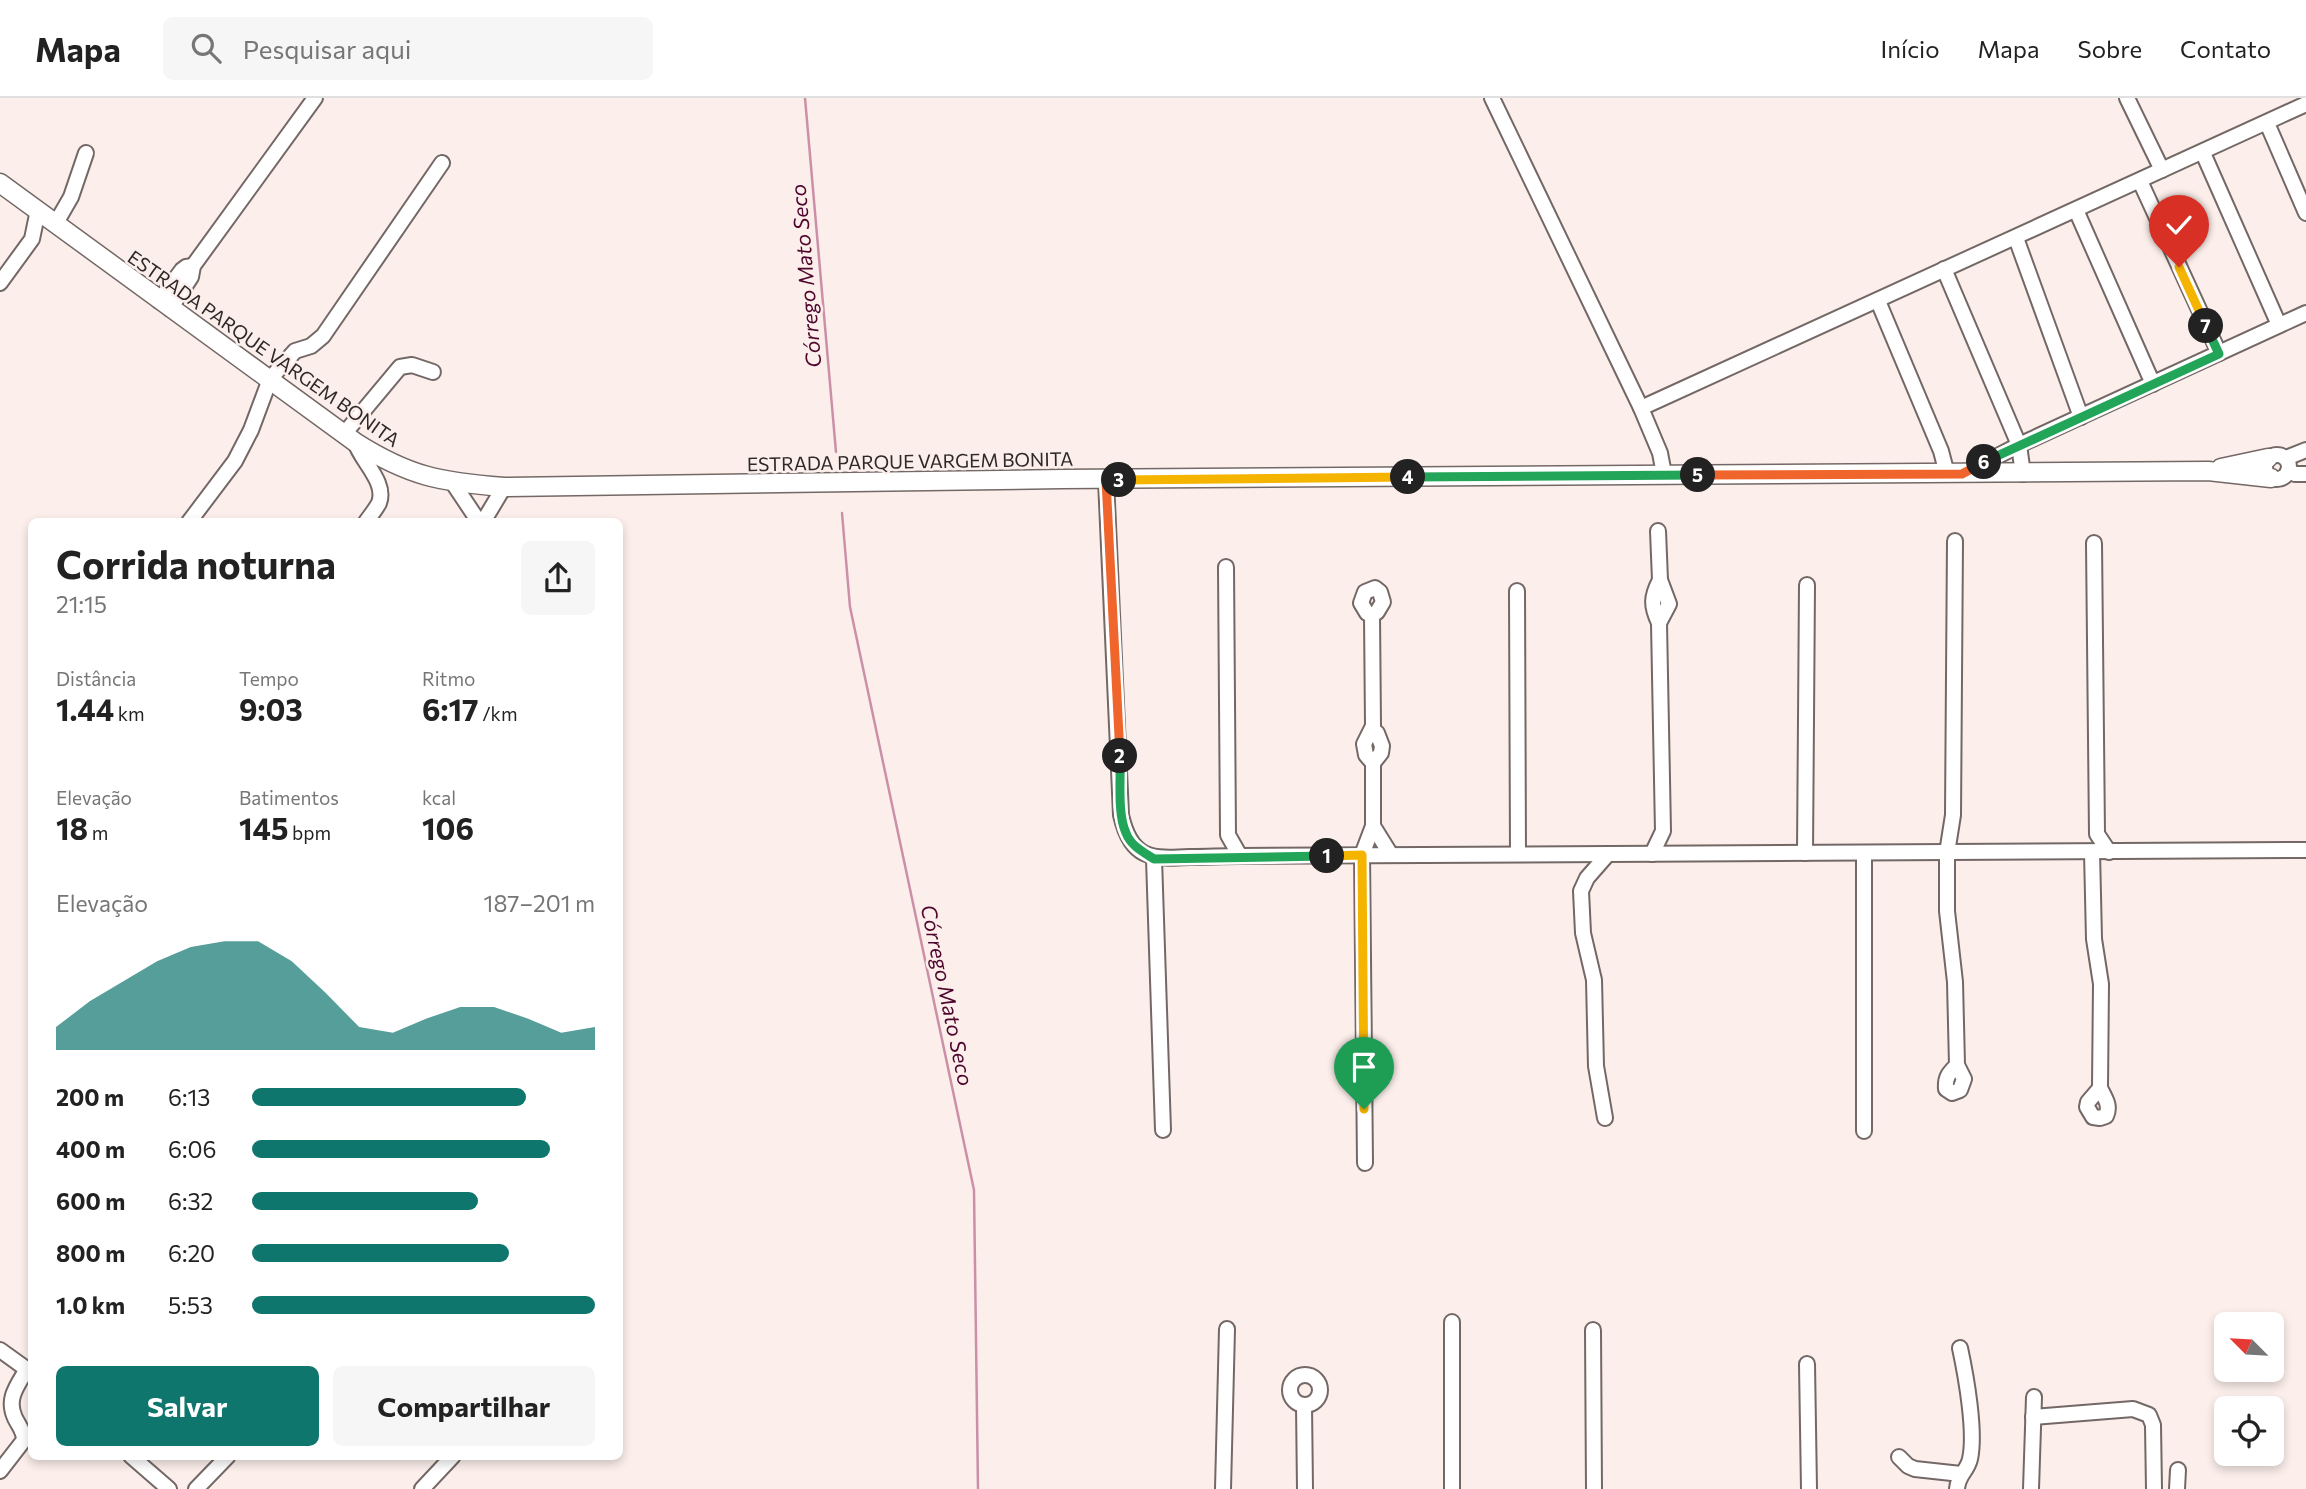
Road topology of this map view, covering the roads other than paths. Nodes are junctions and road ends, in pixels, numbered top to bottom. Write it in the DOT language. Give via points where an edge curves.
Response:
graph roads {
  1 [pos="316,98"];
  2 [pos="1492,98"];
  3 [pos="2127,98"];
  4 [pos="2306,104"];
  5 [pos="2267,123"];
  6 [pos="86,153"];
  7 [pos="2203,153"];
  8 [pos="442,163"];
  9 [pos="2162,170"];
  10 [pos="2140,181"];
  11 [pos="0,183"];
  12 [pos="38,210"];
  13 [pos="2076,210"];
  14 [pos="2306,213"];
  15 [pos="58,225"];
  16 [pos="2016,238"];
  17 [pos="32,239"];
  18 [pos="1944,269"];
  19 [pos="0,283"];
  20 [pos="1878,300"];
  21 [pos="165,305"];
  22 [pos="2306,313"];
  23 [pos="2279,326"];
  24 [pos="2219,354"];
  25 [pos="433,372"];
  26 [pos="270,379"];
  27 [pos="2153,384"];
  28 [pos="1641,408"];
  29 [pos="2081,417"];
  30 [pos="350,438"];
  31 [pos="2019,445"];
  32 [pos="2306,450"];
  33 [pos="2278,466"];
  34 [pos="1664,474"];
  35 [pos="1955,474"];
  36 [pos="2023,474"];
  37 [pos="2306,474"];
  38 [pos="1106,480"];
  39 [pos="453,483"];
  40 [pos="504,487"];
  41 [pos="192,518"];
  42 [pos="369,518"];
  43 [pos="478,518"];
  44 [pos="484,518"];
  45 [pos="1658,531"];
  46 [pos="1955,541"];
  47 [pos="2094,542"];
  48 [pos="1226,567"];
  49 [pos="1807,585"];
  50 [pos="1517,591"];
  51 [pos="1372,615"];
  52 [pos="1373,826"];
  53 [pos="1663,831"];
  54 [pos="2097,834"];
  55 [pos="1228,835"];
  56 [pos="2306,850"];
  57 [pos="2087,852"];
  58 [pos="2109,852"];
  59 [pos="1672,853"];
  60 [pos="1805,853"];
  61 [pos="1864,853"];
  62 [pos="1947,853"];
  63 [pos="1518,854"];
  64 [pos="1608,854"];
  65 [pos="1652,854"];
  66 [pos="1362,855"];
  67 [pos="1391,855"];
  68 [pos="1577,855"];
  69 [pos="1217,856"];
  70 [pos="1240,856"];
  71 [pos="1154,859"];
  72 [pos="1587,878"];
  73 [pos="1957,1065"];
  74 [pos="2100,1088"];
  75 [pos="1605,1118"];
  76 [pos="1163,1130"];
  77 [pos="1864,1131"];
  78 [pos="1364,1163"];
  79 [pos="1452,1322"];
  80 [pos="1227,1329"];
  81 [pos="1593,1330"];
  82 [pos="1960,1348"];
  83 [pos="0,1350"];
  84 [pos="1807,1364"];
  85 [pos="28,1370"];
  86 [pos="28,1373"];
  87 [pos="2034,1397"];
  88 [pos="1304,1405"];
  89 [pos="2033,1417"];
  90 [pos="1899,1457"];
  91 [pos="136,1460"];
  92 [pos="224,1460"];
  93 [pos="449,1460"];
  94 [pos="2178,1470"];
  95 [pos="0,1471"];
  96 [pos="1959,1482"];
  97 [pos="169,1489"];
  98 [pos="196,1489"];
  99 [pos="422,1489"];
  100 [pos="1223,1489"];
  101 [pos="1305,1489"];
  102 [pos="1452,1489"];
  103 [pos="1594,1489"];
  104 [pos="1810,1489"];
  105 [pos="2031,1489"];
  106 [pos="2154,1489"];
  107 [pos="2177,1489"];
  1 -- 21 [label="street" via="193,266 191,277"];
  2 -- 28 [label="street"];
  3 -- 9 [label="street"];
  4 -- 5 [label="street"];
  5 -- 7 [label="street"];
  5 -- 14 [label="street"];
  6 -- 15 [label="street"];
  7 -- 9 [label="street"];
  7 -- 23 [label="street"];
  8 -- 26 [label="street" via="323,336 295,351"];
  9 -- 10 [label="street"];
  10 -- 13 [label="street"];
  10 -- 24 [label="street"];
  11 -- 12 [label="main road, ESTRADA PARQUE VARGEM BONITA"];
  12 -- 15 [label="main road, ESTRADA PARQUE VARGEM BONITA"];
  12 -- 17 [label="street"];
  13 -- 16 [label="street"];
  13 -- 27 [label="street"];
  15 -- 17 [label="street"];
  15 -- 21 [label="main road, ESTRADA PARQUE VARGEM BONITA"];
  16 -- 18 [label="street"];
  16 -- 29 [label="street"];
  17 -- 19 [label="street"];
  18 -- 20 [label="street"];
  18 -- 31 [label="street"];
  20 -- 28 [label="street"];
  20 -- 35 [label="street"];
  21 -- 26 [label="main road, ESTRADA PARQUE VARGEM BONITA"];
  22 -- 23 [label="street"];
  23 -- 24 [label="street"];
  24 -- 27 [label="street"];
  25 -- 30 [label="street" via="412,365 400,368"];
  26 -- 30 [label="main road, ESTRADA PARQUE VARGEM BONITA"];
  26 -- 41 [label="street" via="235,461"];
  27 -- 29 [label="street"];
  28 -- 34 [label="street"];
  29 -- 31 [label="street"];
  30 -- 39 [label="main road, ESTRADA PARQUE VARGEM BONITA" via="405,470"];
  30 -- 42 [label="street" via="379,486 379,503"];
  31 -- 35 [label="street"];
  31 -- 36 [label="street"];
  32 -- 33 [label="street"];
  33 -- 36 [label="main road, ESTRADA PARQUE VARGEM BONITA"];
  33 -- 37 [label="street, ESTRADA PARQUE VARGEM BONITA" via="2293,474"];
  34 -- 35 [label="main road, ESTRADA PARQUE VARGEM BONITA"];
  34 -- 38 [label="main road, ESTRADA PARQUE VARGEM BONITA"];
  35 -- 36 [label="main road, ESTRADA PARQUE VARGEM BONITA"];
  38 -- 40 [label="main road, ESTRADA PARQUE VARGEM BONITA"];
  38 -- 71 [label="street" via="1121,815 1129,839"];
  39 -- 40 [label="main road, ESTRADA PARQUE VARGEM BONITA"];
  39 -- 43 [label="street"];
  40 -- 44 [label="street"];
  45 -- 53 [label="street" via="1660,580 1669,604 1660,623"];
  46 -- 62 [label="street" via="1953,815"];
  47 -- 54 [label="street"];
  48 -- 55 [label="street"];
  49 -- 60 [label="street"];
  50 -- 63 [label="street"];
  51 -- 52 [label="street" via="1372,729 1364,750 1373,764"];
  52 -- 66 [label="street"];
  52 -- 67 [label="street"];
  53 -- 59 [label="street"];
  53 -- 65 [label="street"];
  54 -- 57 [label="street"];
  54 -- 58 [label="street"];
  55 -- 69 [label="street"];
  55 -- 70 [label="street"];
  56 -- 58 [label="street"];
  57 -- 58 [label="street"];
  57 -- 62 [label="street"];
  57 -- 74 [label="street" via="2101,984"];
  59 -- 60 [label="street"];
  59 -- 65 [label="street"];
  60 -- 61 [label="street"];
  61 -- 62 [label="street"];
  61 -- 77 [label="street"];
  62 -- 73 [label="street"];
  63 -- 67 [label="street"];
  63 -- 68 [label="street"];
  64 -- 65 [label="street"];
  64 -- 68 [label="street"];
  64 -- 72 [label="street"];
  66 -- 67 [label="street"];
  66 -- 70 [label="street"];
  66 -- 78 [label="street"];
  68 -- 72 [label="street"];
  69 -- 70 [label="street"];
  69 -- 71 [label="street"];
  71 -- 76 [label="street"];
  72 -- 75 [label="street" via="1581,891 1583,933 1594,980 1595,1066"];
  79 -- 102 [label="street"];
  80 -- 100 [label="street"];
  81 -- 103 [label="street"];
  82 -- 96 [label="street" via="1968,1395 1970,1461"];
  83 -- 85 [label="street"];
  84 -- 104 [label="street"];
  86 -- 95 [label="street" via="11,1400 24,1440"];
  87 -- 89 [label="street"];
  88 -- 101 [label="street"];
  89 -- 105 [label="street"];
  89 -- 106 [label="street" via="2119,1409 2144,1412 2153,1425"];
  90 -- 96 [label="street" via="1908,1466"];
  91 -- 97 [label="street"];
  92 -- 98 [label="street"];
  93 -- 99 [label="street"];
  94 -- 107 [label="street"];
}
